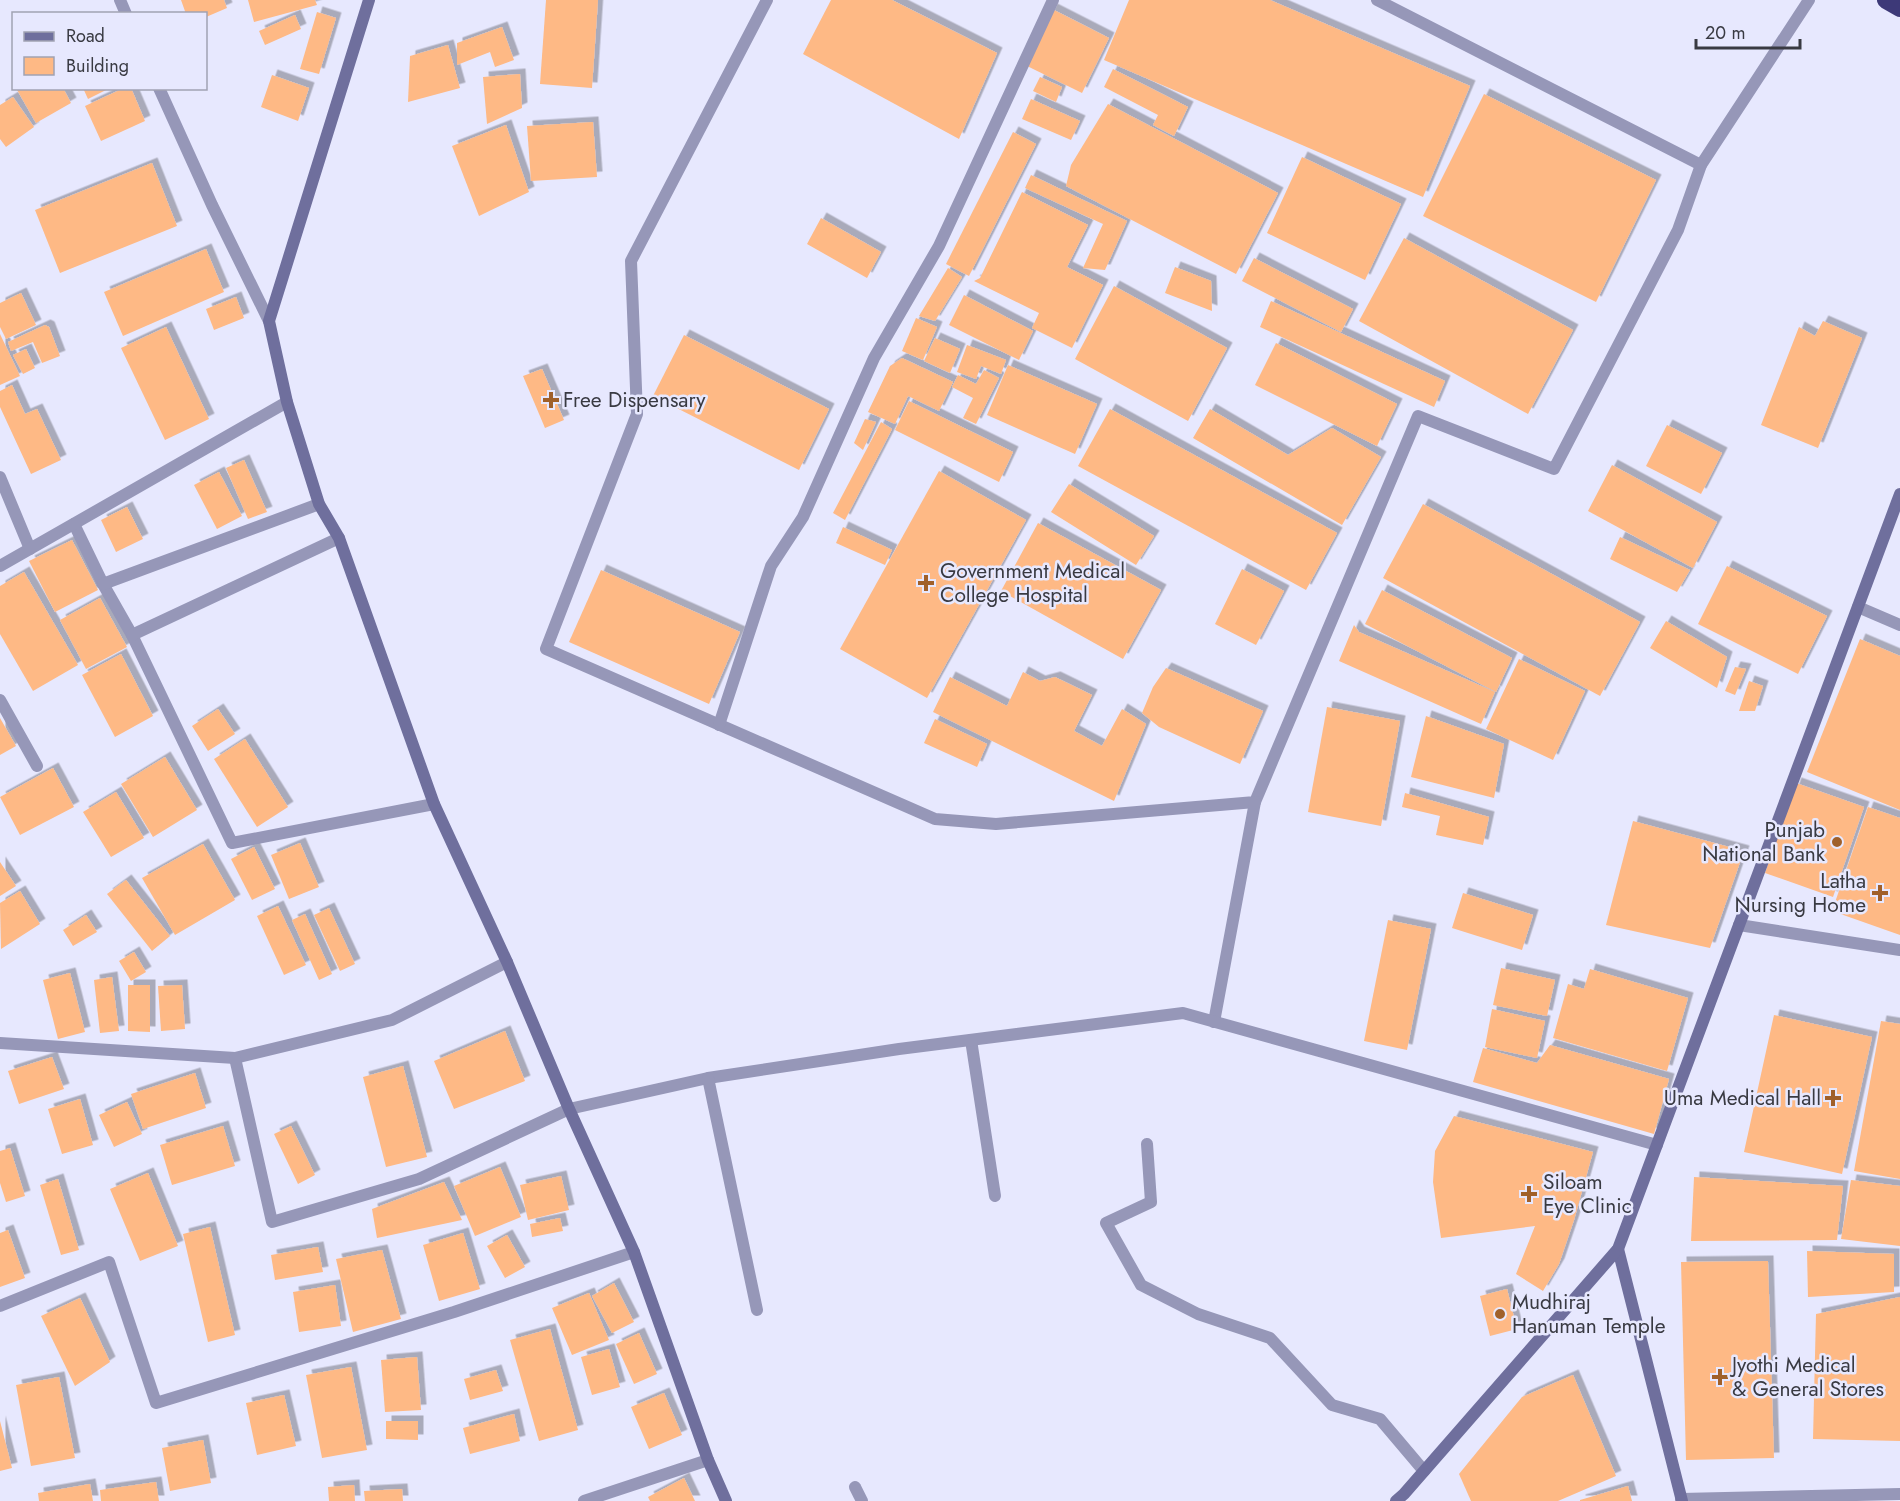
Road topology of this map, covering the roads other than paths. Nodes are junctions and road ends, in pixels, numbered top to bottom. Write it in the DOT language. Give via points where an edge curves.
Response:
graph roads {
  1 [pos="369,0"];
  2 [pos="767,0"];
  3 [pos="1053,0"];
  4 [pos="1377,0"];
  5 [pos="1809,0"];
  6 [pos="1886,0"];
  7 [pos="1900,8"];
  8 [pos="160,90"];
  9 [pos="1701,165"];
  10 [pos="269,321"];
  11 [pos="287,402"];
  12 [pos="0,477"];
  13 [pos="1900,494"];
  14 [pos="319,504"];
  15 [pos="74,524"];
  16 [pos="339,538"];
  17 [pos="30,549"];
  18 [pos="0,566"];
  19 [pos="104,584"];
  20 [pos="1858,607"];
  21 [pos="1900,625"];
  22 [pos="132,634"];
  23 [pos="0,700"];
  24 [pos="719,725"];
  25 [pos="37,766"];
  26 [pos="1255,802"];
  27 [pos="434,804"];
  28 [pos="1739,926"];
  29 [pos="1900,950"];
  30 [pos="507,962"];
  31 [pos="1214,1022"];
  32 [pos="971,1040"];
  33 [pos="0,1043"];
  34 [pos="235,1058"];
  35 [pos="708,1078"];
  36 [pos="569,1109"];
  37 [pos="1147,1144"];
  38 [pos="1656,1145"];
  39 [pos="995,1196"];
  40 [pos="1618,1250"];
  41 [pos="634,1251"];
  42 [pos="0,1306"];
  43 [pos="758,1310"];
  44 [pos="708,1460"];
  45 [pos="1424,1471"];
  46 [pos="855,1487"];
  47 [pos="1900,1494"];
  48 [pos="1681,1500"];
  49 [pos="584,1501"];
  50 [pos="726,1501"];
  51 [pos="862,1501"];
  52 [pos="1396,1501"];
  1 -- 10 [label="street"];
  2 -- 24 [label="street" via="631,261 637,414 546,650"];
  3 -- 24 [label="street" via="939,246 874,358 803,517 771,566"];
  4 -- 9 [label="street"];
  5 -- 9 [label="street"];
  6 -- 7 [label="highway"];
  8 -- 10 [label="street"];
  9 -- 26 [label="street" via="1678,230 1554,468 1418,416"];
  10 -- 11 [label="street"];
  11 -- 14 [label="street"];
  11 -- 15 [label="street"];
  12 -- 17 [label="street"];
  13 -- 20 [label="street"];
  14 -- 16 [label="street"];
  14 -- 19 [label="street"];
  15 -- 17 [label="street"];
  15 -- 19 [label="street"];
  16 -- 22 [label="street"];
  16 -- 27 [label="street"];
  17 -- 18 [label="street"];
  19 -- 22 [label="street"];
  20 -- 21 [label="street"];
  20 -- 28 [label="street"];
  22 -- 27 [label="street" via="232,843"];
  23 -- 25 [label="street"];
  24 -- 26 [label="street" via="936,819 996,824"];
  26 -- 31 [label="street"];
  27 -- 30 [label="street"];
  28 -- 29 [label="street"];
  28 -- 38 [label="street"];
  30 -- 34 [label="street" via="392,1020"];
  30 -- 36 [label="street"];
  31 -- 32 [label="street" via="1183,1013"];
  31 -- 38 [label="street"];
  32 -- 35 [label="street"];
  32 -- 39 [label="street"];
  33 -- 34 [label="street"];
  34 -- 36 [label="street" via="272,1221 419,1179"];
  35 -- 36 [label="street"];
  35 -- 43 [label="street"];
  36 -- 41 [label="street"];
  37 -- 45 [label="street" via="1151,1202 1106,1222 1141,1285 1198,1314 1270,1338 1332,1405 1380,1419"];
  38 -- 40 [label="street"];
  40 -- 45 [label="street"];
  40 -- 48 [label="street"];
  41 -- 42 [label="street" via="454,1312 156,1403 109,1262"];
  41 -- 44 [label="street"];
  44 -- 49 [label="street"];
  44 -- 50 [label="street"];
  45 -- 52 [label="street"];
  46 -- 51 [label="street"];
  47 -- 48 [label="street"];
}
